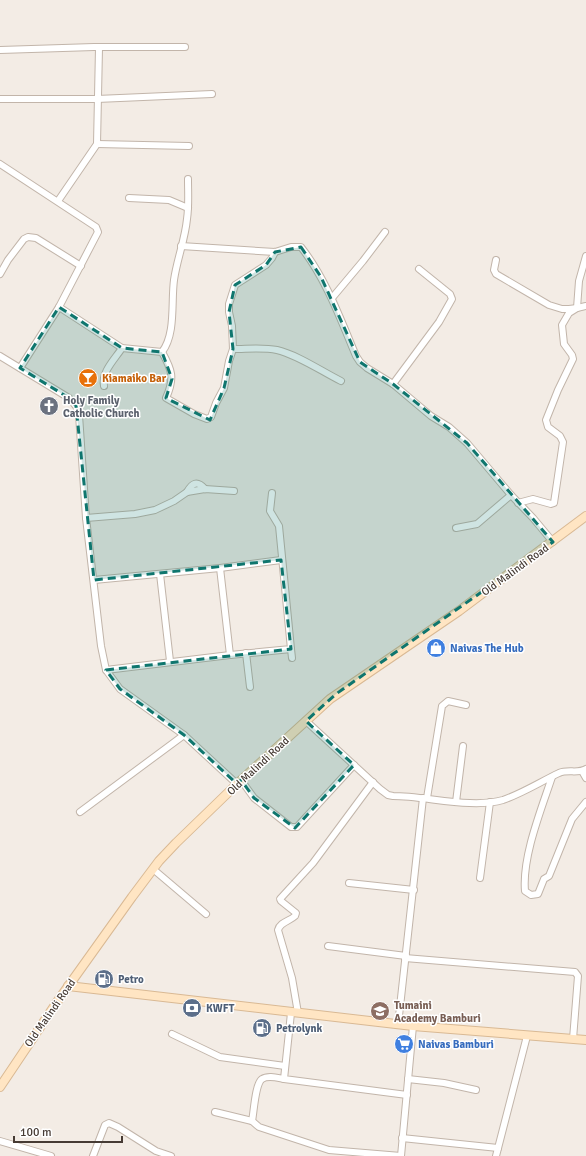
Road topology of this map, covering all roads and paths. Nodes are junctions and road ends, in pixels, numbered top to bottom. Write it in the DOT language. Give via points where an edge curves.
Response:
graph roads {
  1 [pos="185,47"];
  2 [pos="99,48"];
  3 [pos="0,50"];
  4 [pos="212,94"];
  5 [pos="0,99"];
  6 [pos="97,99"];
  7 [pos="97,144"];
  8 [pos="189,146"];
  9 [pos="0,164"];
  10 [pos="188,179"];
  11 [pos="129,198"];
  12 [pos="58,201"];
  13 [pos="188,208"];
  14 [pos="385,232"];
  15 [pos="182,246"];
  16 [pos="275,252"];
  17 [pos="586,256"];
  18 [pos="496,260"];
  19 [pos="81,266"];
  20 [pos="419,269"];
  21 [pos="0,274"];
  22 [pos="332,298"];
  23 [pos="586,306"];
  24 [pos="59,307"];
  25 [pos="577,308"];
  26 [pos="122,348"];
  27 [pos="233,349"];
  28 [pos="162,352"];
  29 [pos="0,356"];
  30 [pos="20,368"];
  31 [pos="341,381"];
  32 [pos="393,384"];
  33 [pos="104,386"];
  34 [pos="234,491"];
  35 [pos="272,493"];
  36 [pos="511,495"];
  37 [pos="518,503"];
  38 [pos="586,516"];
  39 [pos="86,518"];
  40 [pos="456,528"];
  41 [pos="553,542"];
  42 [pos="281,560"];
  43 [pos="220,568"];
  44 [pos="160,574"];
  45 [pos="94,580"];
  46 [pos="291,649"];
  47 [pos="246,653"];
  48 [pos="230,655"];
  49 [pos="292,658"];
  50 [pos="170,662"];
  51 [pos="106,670"];
  52 [pos="250,687"];
  53 [pos="466,705"];
  54 [pos="306,721"];
  55 [pos="184,735"];
  56 [pos="462,746"];
  57 [pos="354,765"];
  58 [pos="584,770"];
  59 [pos="552,777"];
  60 [pos="586,778"];
  61 [pos="239,782"];
  62 [pos="373,782"];
  63 [pos="425,798"];
  64 [pos="456,802"];
  65 [pos="490,802"];
  66 [pos="586,802"];
  67 [pos="80,812"];
  68 [pos="153,869"];
  69 [pos="480,878"];
  70 [pos="349,883"];
  71 [pos="414,890"];
  72 [pos="206,914"];
  73 [pos="328,946"];
  74 [pos="406,957"];
  75 [pos="68,986"];
  76 [pos="295,1013"];
  77 [pos="398,1025"];
  78 [pos="413,1026"];
  79 [pos="172,1034"];
  80 [pos="527,1036"];
  81 [pos="572,1039"];
  82 [pos="586,1040"];
  83 [pos="285,1066"];
  84 [pos="284,1079"];
  85 [pos="408,1079"];
  86 [pos="0,1087"];
  87 [pos="476,1090"];
  88 [pos="407,1095"];
  89 [pos="215,1112"];
  90 [pos="252,1121"];
  91 [pos="402,1138"];
  92 [pos="0,1141"];
  93 [pos="498,1148"];
  94 [pos="328,1153"];
  95 [pos="51,1156"];
  96 [pos="93,1156"];
  97 [pos="171,1156"];
  98 [pos="400,1156"];
  99 [pos="496,1156"];
  1 -- 2 [label="street"];
  2 -- 3 [label="street"];
  2 -- 6 [label="street"];
  4 -- 6 [label="street"];
  5 -- 6 [label="street"];
  6 -- 7 [label="street"];
  7 -- 8 [label="street"];
  7 -- 12 [label="street"];
  9 -- 12 [label="street"];
  10 -- 13 [label="street"];
  11 -- 13 [label="street" via="169,200"];
  12 -- 19 [label="street" via="98,229 98,234"];
  13 -- 15 [label="street"];
  14 -- 22 [label="street"];
  15 -- 16 [label="street"];
  15 -- 28 [label="street" via="174,280 169,338"];
  16 -- 22 [label="street" via="301,247"];
  16 -- 27 [label="street" via="266,265 235,285 229,304"];
  17 -- 25 [label="street" via="579,281"];
  18 -- 25 [label="street" via="495,272 511,284 549,305 562,309"];
  19 -- 21 [label="street" via="36,238 28,237 8,260"];
  19 -- 24 [label="street"];
  20 -- 32 [label="street" via="450,294 452,300 439,322"];
  22 -- 32 [label="street" via="360,362"];
  23 -- 25 [label="street"];
  24 -- 26 [label="street"];
  24 -- 30 [label="street"];
  25 -- 37 [label="street" via="569,313 562,326 564,344 573,359 546,420 548,427 560,436 563,442 554,503 533,499"];
  26 -- 28 [label="street"];
  26 -- 33 [label="street" via="104,375"];
  27 -- 28 [label="street" via="224,388 208,419 166,398 172,379"];
  27 -- 31 [label="street" via="277,350"];
  29 -- 30 [label="street"];
  30 -- 39 [label="street" via="69,398 76,406 80,420"];
  32 -- 36 [label="street" via="468,443"];
  34 -- 39 [label="street" via="205,489 188,492 155,510"];
  35 -- 42 [label="street" via="270,511 279,526"];
  36 -- 37 [label="street"];
  36 -- 40 [label="street" via="477,524"];
  37 -- 41 [label="street"];
  38 -- 41 [label="main road, Old Malindi Road"];
  39 -- 45 [label="street"];
  41 -- 54 [label="main road, Old Malindi Road" via="459,611 336,694"];
  42 -- 43 [label="street"];
  42 -- 46 [label="street"];
  43 -- 44 [label="street"];
  43 -- 48 [label="street"];
  44 -- 45 [label="street"];
  44 -- 50 [label="street"];
  45 -- 51 [label="street"];
  46 -- 47 [label="street"];
  46 -- 49 [label="street"];
  47 -- 48 [label="street"];
  47 -- 52 [label="street"];
  48 -- 50 [label="street"];
  50 -- 51 [label="street"];
  51 -- 55 [label="street" via="120,689"];
  53 -- 63 [label="street" via="448,701 442,706"];
  54 -- 57 [label="street"];
  54 -- 61 [label="main road, Old Malindi Road"];
  55 -- 61 [label="street"];
  55 -- 67 [label="street"];
  56 -- 64 [label="street"];
  57 -- 61 [label="street" via="295,828 254,798"];
  57 -- 62 [label="street"];
  58 -- 59 [label="street" via="568,771"];
  58 -- 60 [label="street"];
  59 -- 65 [label="street" via="523,792"];
  59 -- 66 [label="street" via="540,811 528,860 525,886 531,895 538,894 544,879 549,876 572,819"];
  61 -- 68 [label="main road, Old Malindi Road"];
  62 -- 63 [label="street" via="388,795"];
  62 -- 76 [label="street" via="313,863 280,899 296,913 292,919 280,925 278,930 292,978"];
  63 -- 64 [label="street"];
  63 -- 71 [label="street"];
  64 -- 65 [label="street"];
  65 -- 69 [label="street"];
  68 -- 72 [label="street"];
  68 -- 75 [label="main road, Old Malindi Road"];
  70 -- 71 [label="street"];
  71 -- 74 [label="street"];
  73 -- 74 [label="street"];
  74 -- 77 [label="street"];
  74 -- 81 [label="street" via="575,972 578,976"];
  75 -- 76 [label="main road"];
  75 -- 86 [label="main road, Old Malindi Road"];
  76 -- 77 [label="main road"];
  76 -- 83 [label="street"];
  77 -- 78 [label="main road"];
  78 -- 80 [label="main road"];
  78 -- 85 [label="street"];
  79 -- 83 [label="street" via="220,1057"];
  80 -- 81 [label="main road"];
  80 -- 93 [label="street"];
  81 -- 82 [label="main road"];
  83 -- 84 [label="street"];
  84 -- 88 [label="street"];
  84 -- 90 [label="street" via="268,1077 258,1083"];
  85 -- 87 [label="street"];
  85 -- 88 [label="street"];
  88 -- 91 [label="street"];
  89 -- 90 [label="street"];
  90 -- 94 [label="street" via="259,1127"];
  91 -- 93 [label="street"];
  91 -- 98 [label="street"];
  92 -- 95 [label="street"];
  93 -- 99 [label="street"];
  94 -- 98 [label="street"];
  96 -- 97 [label="street" via="109,1123 156,1151"];
}
